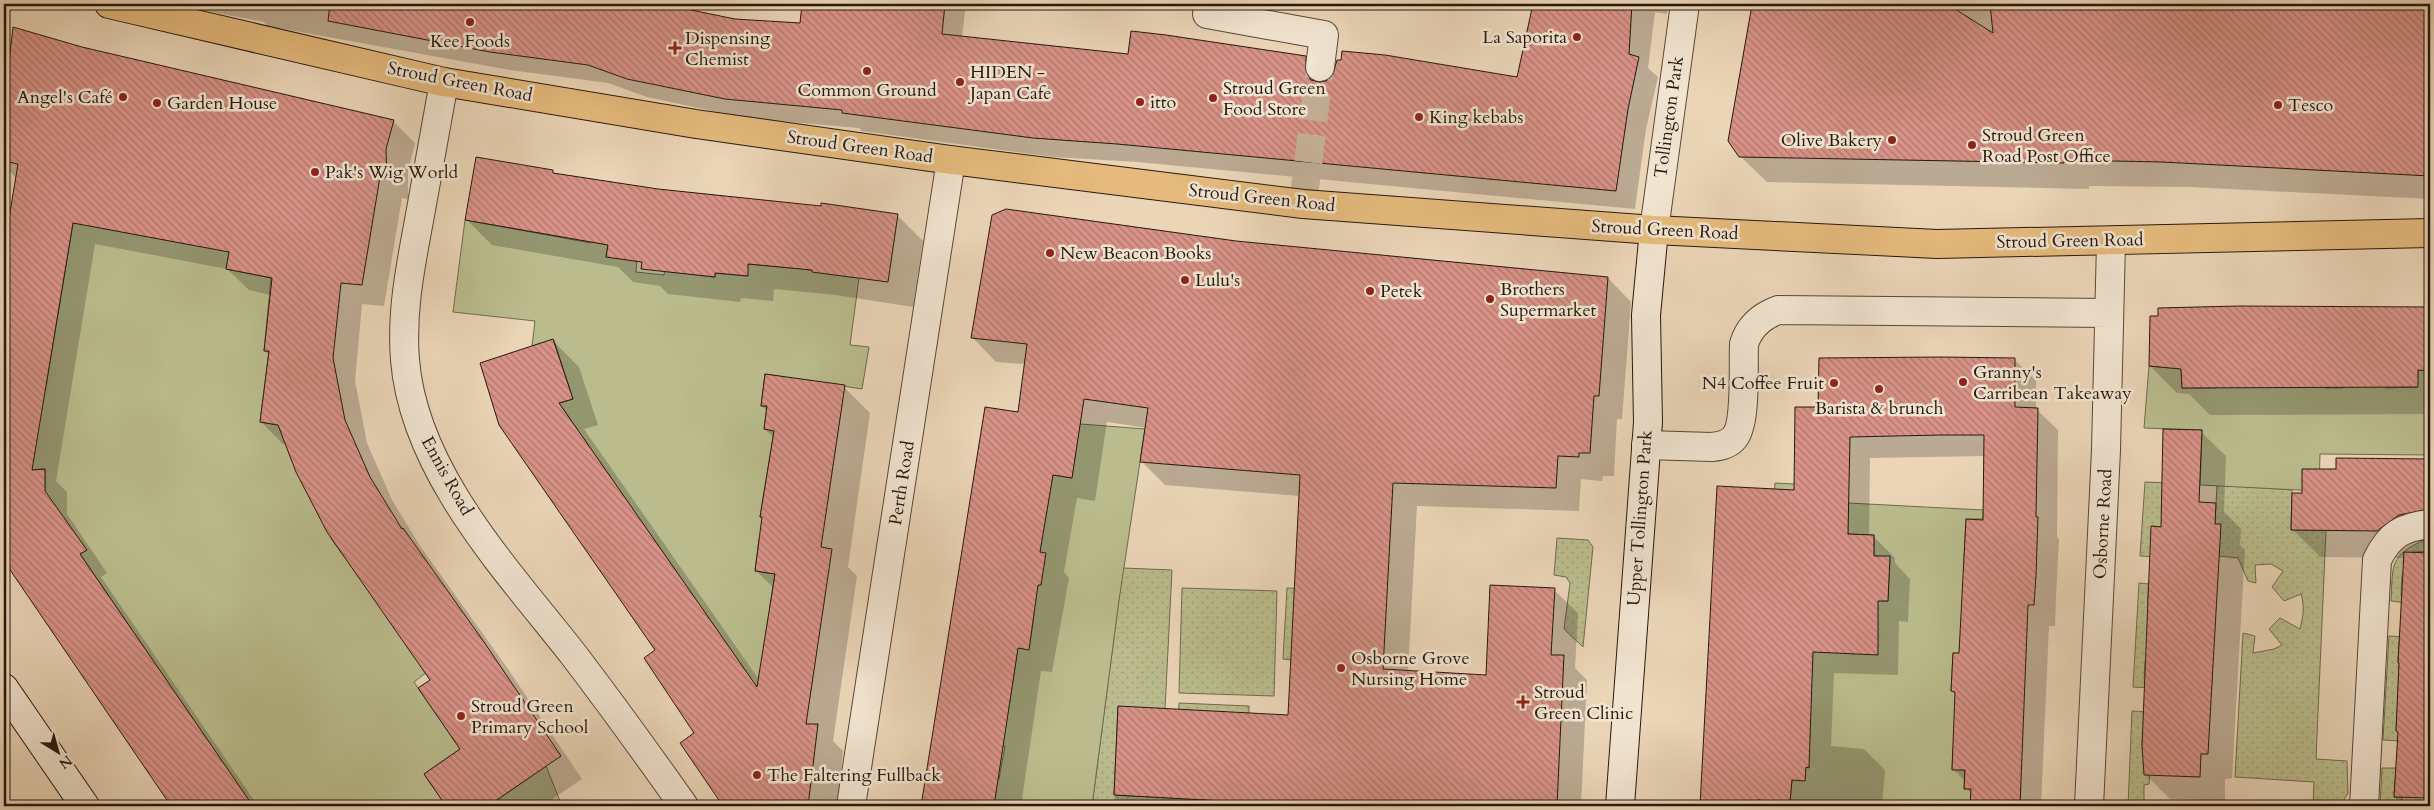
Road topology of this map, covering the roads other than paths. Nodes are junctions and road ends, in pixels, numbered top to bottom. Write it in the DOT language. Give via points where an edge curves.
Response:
graph roads {
  1 [pos="109,4"];
  2 [pos="1685,4"];
  3 [pos="1207,14"];
  4 [pos="1320,67"];
  5 [pos="444,82"];
  6 [pos="951,160"];
  7 [pos="1654,230"];
  8 [pos="2430,234"];
  9 [pos="2111,242"];
  10 [pos="2108,313"];
  11 [pos="1646,445"];
  12 [pos="2430,524"];
  13 [pos="4,688"];
  14 [pos="85,806"];
  15 [pos="684,806"];
  16 [pos="851,806"];
  17 [pos="1620,806"];
  18 [pos="2089,806"];
  19 [pos="2364,806"];
  1 -- 5 [label="main road, Stroud Green Road"];
  2 -- 7 [label="street, Tollington Park"];
  3 -- 4 [label="street" via="1324,35"];
  5 -- 6 [label="main road, Stroud Green Road" via="696,124"];
  5 -- 15 [label="street, Ennis Road" via="404,298 405,361 413,409 431,456 452,493"];
  6 -- 7 [label="main road, Stroud Green Road" via="1303,204"];
  6 -- 16 [label="street, Perth Road"];
  7 -- 9 [label="main road, Stroud Green Road" via="1936,244"];
  7 -- 11 [label="street, Upper Tollington Park" via="1646,315"];
  8 -- 9 [label="main road, Stroud Green Road"];
  9 -- 10 [label="street, Osborne Road"];
  10 -- 11 [label="street" via="1778,310 1761,319 1747,335 1741,425 1735,438 1723,446 1712,447"];
  10 -- 18 [label="street, Osborne Road" via="2106,450"];
  11 -- 17 [label="street, Upper Tollington Park"];
  12 -- 19 [label="street" via="2410,527 2394,535 2377,560"];
  13 -- 14 [label="street"];
}
